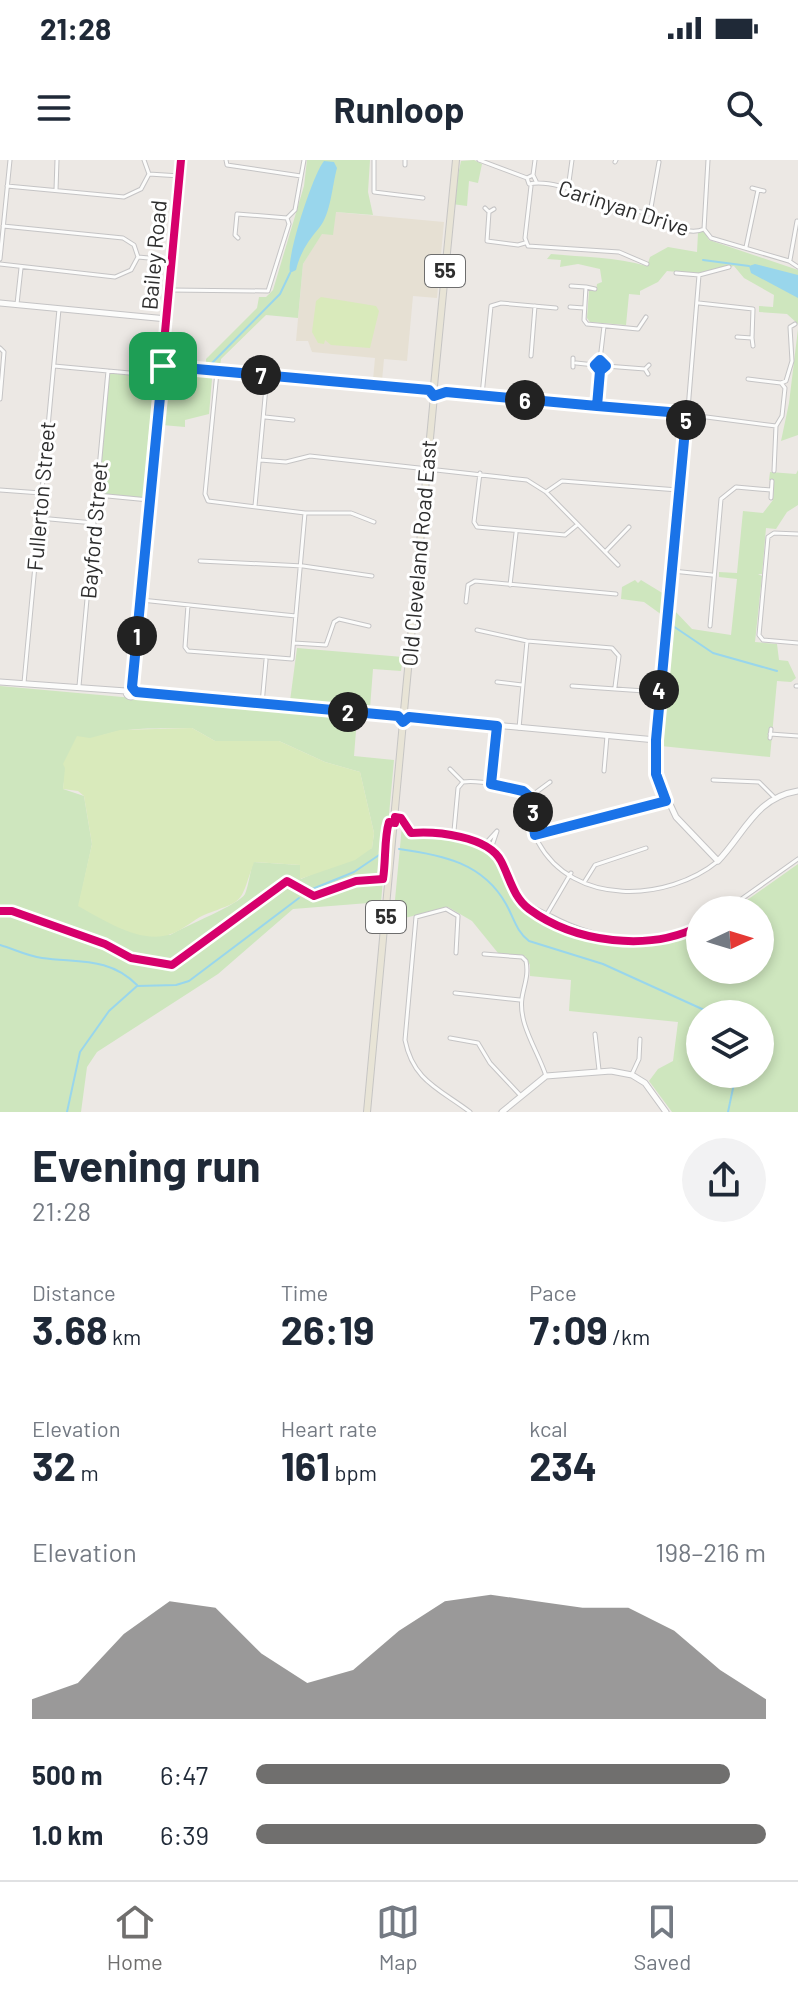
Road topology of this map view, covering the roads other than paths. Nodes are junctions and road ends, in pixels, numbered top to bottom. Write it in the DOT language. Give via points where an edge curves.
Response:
graph roads {
  1 [pos="10,160"];
  2 [pos="57,160"];
  3 [pos="144,160"];
  4 [pos="181,160"];
  5 [pos="226,160"];
  6 [pos="304,160"];
  7 [pos="374,160"];
  8 [pos="455,160"];
  9 [pos="479,160"];
  10 [pos="498,160"];
  11 [pos="535,160"];
  12 [pos="572,160"];
  13 [pos="708,160"];
  14 [pos="659,162"];
  15 [pos="496,166"];
  16 [pos="149,174"];
  17 [pos="533,175"];
  18 [pos="180,176"];
  19 [pos="301,176"];
  20 [pos="527,178"];
  21 [pos="534,183"];
  22 [pos="7,186"];
  23 [pos="752,188"];
  24 [pos="568,189"];
  25 [pos="56,190"];
  26 [pos="758,190"];
  27 [pos="764,191"];
  28 [pos="423,198"];
  29 [pos="494,209"];
  30 [pos="231,211"];
  31 [pos="237,214"];
  32 [pos="649,214"];
  33 [pos="287,218"];
  34 [pos="797,221"];
  35 [pos="3,226"];
  36 [pos="704,229"];
  37 [pos="235,236"];
  38 [pos="525,243"];
  39 [pos="746,247"];
  40 [pos="137,259"];
  41 [pos="172,260"];
  42 [pos="789,261"];
  43 [pos="0,262"];
  44 [pos="647,264"];
  45 [pos="729,267"];
  46 [pos="798,267"];
  47 [pos="21,268"];
  48 [pos="676,273"];
  49 [pos="699,275"];
  50 [pos="571,286"];
  51 [pos="586,287"];
  52 [pos="595,289"];
  53 [pos="169,290"];
  54 [pos="0,303"];
  55 [pos="698,304"];
  56 [pos="17,305"];
  57 [pos="535,306"];
  58 [pos="570,307"];
  59 [pos="556,308"];
  60 [pos="584,308"];
  61 [pos="59,309"];
  62 [pos="646,317"];
  63 [pos="167,319"];
  64 [pos="604,326"];
  65 [pos="790,326"];
  66 [pos="737,337"];
  67 [pos="752,338"];
  68 [pos="753,346"];
  69 [pos="0,348"];
  70 [pos="531,356"];
  71 [pos="573,358"];
  72 [pos="600,360"];
  73 [pos="595,365"];
  74 [pos="649,365"];
  75 [pos="53,366"];
  76 [pos="163,366"];
  77 [pos="606,366"];
  78 [pos="645,369"];
  79 [pos="108,371"];
  80 [pos="217,371"];
  81 [pos="600,371"];
  82 [pos="648,374"];
  83 [pos="162,376"];
  84 [pos="267,376"];
  85 [pos="748,379"];
  86 [pos="781,383"];
  87 [pos="434,391"];
  88 [pos="482,395"];
  89 [pos="0,399"];
  90 [pos="597,406"];
  91 [pos="688,415"];
  92 [pos="264,417"];
  93 [pos="293,420"];
  94 [pos="776,426"];
  95 [pos="260,460"];
  96 [pos="427,467"];
  97 [pos="774,471"];
  98 [pos="480,473"];
  99 [pos="772,481"];
  100 [pos="0,490"];
  101 [pos="679,490"];
  102 [pos="771,490"];
  103 [pos="546,492"];
  104 [pos="41,493"];
  105 [pos="97,495"];
  106 [pos="771,498"];
  107 [pos="150,500"];
  108 [pos="255,506"];
  109 [pos="305,513"];
  110 [pos="39,518"];
  111 [pos="374,522"];
  112 [pos="94,523"];
  113 [pos="577,525"];
  114 [pos="629,527"];
  115 [pos="516,531"];
  116 [pos="798,534"];
  117 [pos="605,552"];
  118 [pos="200,561"];
  119 [pos="618,565"];
  120 [pos="301,566"];
  121 [pos="672,571"];
  122 [pos="712,575"];
  123 [pos="372,576"];
  124 [pos="510,585"];
  125 [pos="616,594"];
  126 [pos="140,600"];
  127 [pos="466,602"];
  128 [pos="188,605"];
  129 [pos="296,616"];
  130 [pos="369,626"];
  131 [pos="710,626"];
  132 [pos="477,630"];
  133 [pos="527,641"];
  134 [pos="294,643"];
  135 [pos="798,643"];
  136 [pos="267,658"];
  137 [pos="0,682"];
  138 [pos="497,682"];
  139 [pos="24,684"];
  140 [pos="523,685"];
  141 [pos="572,686"];
  142 [pos="615,687"];
  143 [pos="79,689"];
  144 [pos="132,690"];
  145 [pos="659,692"];
  146 [pos="262,704"];
  147 [pos="404,716"];
  148 [pos="497,726"];
  149 [pos="519,728"];
  150 [pos="770,734"];
  151 [pos="607,736"];
  152 [pos="798,736"];
  153 [pos="656,740"];
  154 [pos="450,769"];
  155 [pos="604,771"];
  156 [pos="713,780"];
  157 [pos="463,782"];
  158 [pos="550,782"];
  159 [pos="491,784"];
  160 [pos="798,791"];
  161 [pos="530,797"];
  162 [pos="775,798"];
  163 [pos="666,801"];
  164 [pos="413,829"];
  165 [pos="454,831"];
  166 [pos="535,835"];
  167 [pos="486,843"];
  168 [pos="492,846"];
  169 [pos="646,848"];
  170 [pos="798,859"];
  171 [pos="718,861"];
  172 [pos="571,873"];
  173 [pos="585,881"];
  174 [pos="746,896"];
  175 [pos="547,914"];
  176 [pos="686,929"];
  177 [pos="456,945"];
  178 [pos="464,946"];
  179 [pos="492,948"];
  180 [pos="456,953"];
  181 [pos="484,954"];
  182 [pos="491,955"];
  183 [pos="455,993"];
  184 [pos="520,1000"];
  185 [pos="595,1034"];
  186 [pos="450,1038"];
  187 [pos="640,1039"];
  188 [pos="599,1071"];
  189 [pos="632,1075"];
  190 [pos="546,1076"];
  191 [pos="520,1095"];
  192 [pos="506,1111"];
  193 [pos="367,1112"];
  194 [pos="470,1112"];
  195 [pos="666,1112"];
  1 -- 22 [label="street"];
  2 -- 25 [label="street"];
  3 -- 16 [label="street"];
  4 -- 18 [label="street, Bailey Road"];
  5 -- 19 [label="street" via="227,165 253,171"];
  6 -- 19 [label="street"];
  7 -- 28 [label="street" via="374,192"];
  8 -- 87 [label="main road, Old Cleveland Road East / 55"];
  9 -- 15 [label="street"];
  10 -- 15 [label="street"];
  11 -- 17 [label="street"];
  12 -- 24 [label="street"];
  13 -- 36 [label="street"];
  14 -- 32 [label="street"];
  15 -- 20 [label="street"];
  16 -- 18 [label="street"];
  16 -- 25 [label="street" via="133,196"];
  17 -- 20 [label="street"];
  17 -- 21 [label="street"];
  18 -- 41 [label="street, Bailey Road"];
  19 -- 33 [label="street" via="295,210"];
  20 -- 21 [label="street"];
  21 -- 24 [label="street, Carinyan Drive"];
  21 -- 38 [label="street"];
  22 -- 25 [label="street"];
  22 -- 35 [label="street"];
  23 -- 26 [label="street"];
  24 -- 32 [label="street, Carinyan Drive"];
  26 -- 27 [label="street"];
  26 -- 39 [label="street"];
  29 -- 38 [label="street" via="487,210 487,241"];
  30 -- 31 [label="street"];
  31 -- 33 [label="street"];
  31 -- 37 [label="street"];
  32 -- 36 [label="street, Carinyan Drive" via="693,232"];
  33 -- 53 [label="street" via="268,291"];
  34 -- 42 [label="street"];
  35 -- 40 [label="street" via="123,238 134,245"];
  35 -- 43 [label="street"];
  36 -- 39 [label="street, Carinyan Drive" via="711,238"];
  38 -- 44 [label="street" via="548,250 619,252"];
  39 -- 42 [label="street, Carinyan Drive"];
  40 -- 41 [label="street"];
  40 -- 47 [label="street" via="131,270 115,277"];
  41 -- 53 [label="street, Bailey Road"];
  42 -- 46 [label="street, Carinyan Drive"];
  43 -- 47 [label="street"];
  45 -- 49 [label="street"];
  47 -- 56 [label="street"];
  48 -- 49 [label="street"];
  49 -- 55 [label="street"];
  50 -- 51 [label="street"];
  51 -- 52 [label="street"];
  51 -- 60 [label="street"];
  53 -- 63 [label="street, Bailey Road"];
  54 -- 56 [label="street"];
  55 -- 67 [label="street" via="753,309"];
  55 -- 91 [label="street"];
  56 -- 61 [label="street"];
  57 -- 59 [label="street"];
  57 -- 70 [label="street"];
  57 -- 88 [label="street" via="491,306"];
  58 -- 60 [label="street"];
  60 -- 64 [label="street" via="585,323"];
  61 -- 63 [label="street"];
  61 -- 75 [label="street, Fullerton Street"];
  62 -- 64 [label="street" via="638,329"];
  63 -- 76 [label="street, Bailey Road"];
  64 -- 72 [label="street"];
  65 -- 86 [label="street" via="792,361"];
  66 -- 67 [label="street"];
  67 -- 68 [label="street"];
  69 -- 89 [label="street"];
  71 -- 73 [label="street" via="574,365"];
  72 -- 73 [label="street"];
  72 -- 77 [label="street"];
  73 -- 81 [label="street"];
  74 -- 78 [label="street"];
  75 -- 79 [label="street"];
  75 -- 104 [label="street, Fullerton Street"];
  76 -- 80 [label="street"];
  76 -- 83 [label="street, Bailey Road"];
  77 -- 78 [label="street"];
  77 -- 81 [label="street"];
  78 -- 82 [label="street"];
  79 -- 83 [label="street"];
  79 -- 105 [label="street, Bayford Street"];
  80 -- 84 [label="street"];
  80 -- 108 [label="street" via="206,498"];
  81 -- 90 [label="street"];
  83 -- 107 [label="street, Bailey Road"];
  84 -- 87 [label="street"];
  84 -- 92 [label="street"];
  85 -- 86 [label="street"];
  86 -- 94 [label="street" via="782,416"];
  87 -- 88 [label="street"];
  87 -- 96 [label="main road, Old Cleveland Road East / 55"];
  88 -- 90 [label="street"];
  90 -- 91 [label="street"];
  91 -- 94 [label="street"];
  91 -- 101 [label="street"];
  92 -- 93 [label="street"];
  92 -- 95 [label="street"];
  94 -- 97 [label="street"];
  95 -- 96 [label="street" via="286,462 310,456"];
  95 -- 108 [label="street"];
  96 -- 98 [label="street"];
  96 -- 147 [label="main road, Old Cleveland Road East / 55"];
  98 -- 103 [label="street" via="516,476"];
  98 -- 115 [label="street" via="477,527"];
  99 -- 102 [label="street"];
  100 -- 104 [label="street"];
  101 -- 103 [label="street" via="562,481"];
  101 -- 121 [label="street"];
  102 -- 106 [label="street"];
  102 -- 122 [label="street" via="736,487 724,494"];
  103 -- 113 [label="street"];
  104 -- 110 [label="street, Fullerton Street"];
  105 -- 107 [label="street"];
  105 -- 112 [label="street, Bayford Street"];
  107 -- 126 [label="street, Bailey Road"];
  108 -- 109 [label="street"];
  109 -- 111 [label="street" via="349,512"];
  109 -- 120 [label="street"];
  110 -- 112 [label="street"];
  110 -- 139 [label="street, Fullerton Street"];
  112 -- 143 [label="street, Bayford Street"];
  113 -- 115 [label="street" via="565,535"];
  113 -- 117 [label="street"];
  114 -- 117 [label="street"];
  115 -- 124 [label="street"];
  116 -- 135 [label="street" via="768,537 759,632 763,640"];
  117 -- 119 [label="street"];
  118 -- 120 [label="street"];
  120 -- 123 [label="street"];
  120 -- 129 [label="street"];
  121 -- 122 [label="street"];
  121 -- 145 [label="street"];
  122 -- 131 [label="street"];
  124 -- 125 [label="street"];
  124 -- 127 [label="street" via="475,581 468,585"];
  126 -- 128 [label="street"];
  126 -- 144 [label="street, Bailey Road"];
  128 -- 129 [label="street"];
  128 -- 136 [label="street" via="186,649"];
  129 -- 134 [label="street"];
  130 -- 134 [label="street" via="339,619 326,645"];
  132 -- 133 [label="street"];
  133 -- 140 [label="street"];
  133 -- 142 [label="street" via="617,650"];
  134 -- 136 [label="street" via="292,659"];
  136 -- 146 [label="street"];
  137 -- 139 [label="street"];
  138 -- 140 [label="street"];
  139 -- 143 [label="street"];
  140 -- 149 [label="street"];
  141 -- 142 [label="street"];
  142 -- 145 [label="street"];
  143 -- 144 [label="street"];
  144 -- 146 [label="street"];
  145 -- 153 [label="street"];
  146 -- 147 [label="street"];
  147 -- 148 [label="street"];
  147 -- 193 [label="main road, Old Cleveland Road East / 55"];
  148 -- 149 [label="street"];
  148 -- 159 [label="street"];
  149 -- 151 [label="street"];
  150 -- 152 [label="street"];
  151 -- 153 [label="street"];
  151 -- 155 [label="street"];
  153 -- 163 [label="street" via="656,774"];
  154 -- 157 [label="street"];
  156 -- 162 [label="street" via="759,782"];
  157 -- 159 [label="street"];
  157 -- 165 [label="street"];
  158 -- 161 [label="street"];
  159 -- 161 [label="street"];
  160 -- 162 [label="street"];
  161 -- 166 [label="street"];
  162 -- 171 [label="street" via="753,814"];
  163 -- 166 [label="street"];
  163 -- 171 [label="street"];
  164 -- 165 [label="street"];
  165 -- 167 [label="street"];
  166 -- 172 [label="street"];
  167 -- 168 [label="street"];
  167 -- 168 [label="street" via="497,831"];
  168 -- 175 [label="street" via="519,895"];
  169 -- 173 [label="street" via="595,865"];
  170 -- 174 [label="street"];
  171 -- 173 [label="street" via="685,883 651,892 609,890"];
  172 -- 173 [label="street"];
  172 -- 175 [label="street"];
  175 -- 176 [label="street" via="584,930 631,940"];
  177 -- 178 [label="street"];
  177 -- 180 [label="street"];
  177 -- 194 [label="street" via="455,913 446,909 416,917 405,1040 421,1078"];
  179 -- 182 [label="street"];
  181 -- 182 [label="street"];
  182 -- 184 [label="street" via="526,961 528,975"];
  183 -- 184 [label="street"];
  184 -- 190 [label="street"];
  185 -- 188 [label="street"];
  186 -- 191 [label="street" via="478,1043"];
  187 -- 189 [label="street"];
  188 -- 189 [label="street"];
  188 -- 190 [label="street"];
  189 -- 195 [label="street" via="654,1093"];
  190 -- 191 [label="street"];
  191 -- 192 [label="street"];
}
